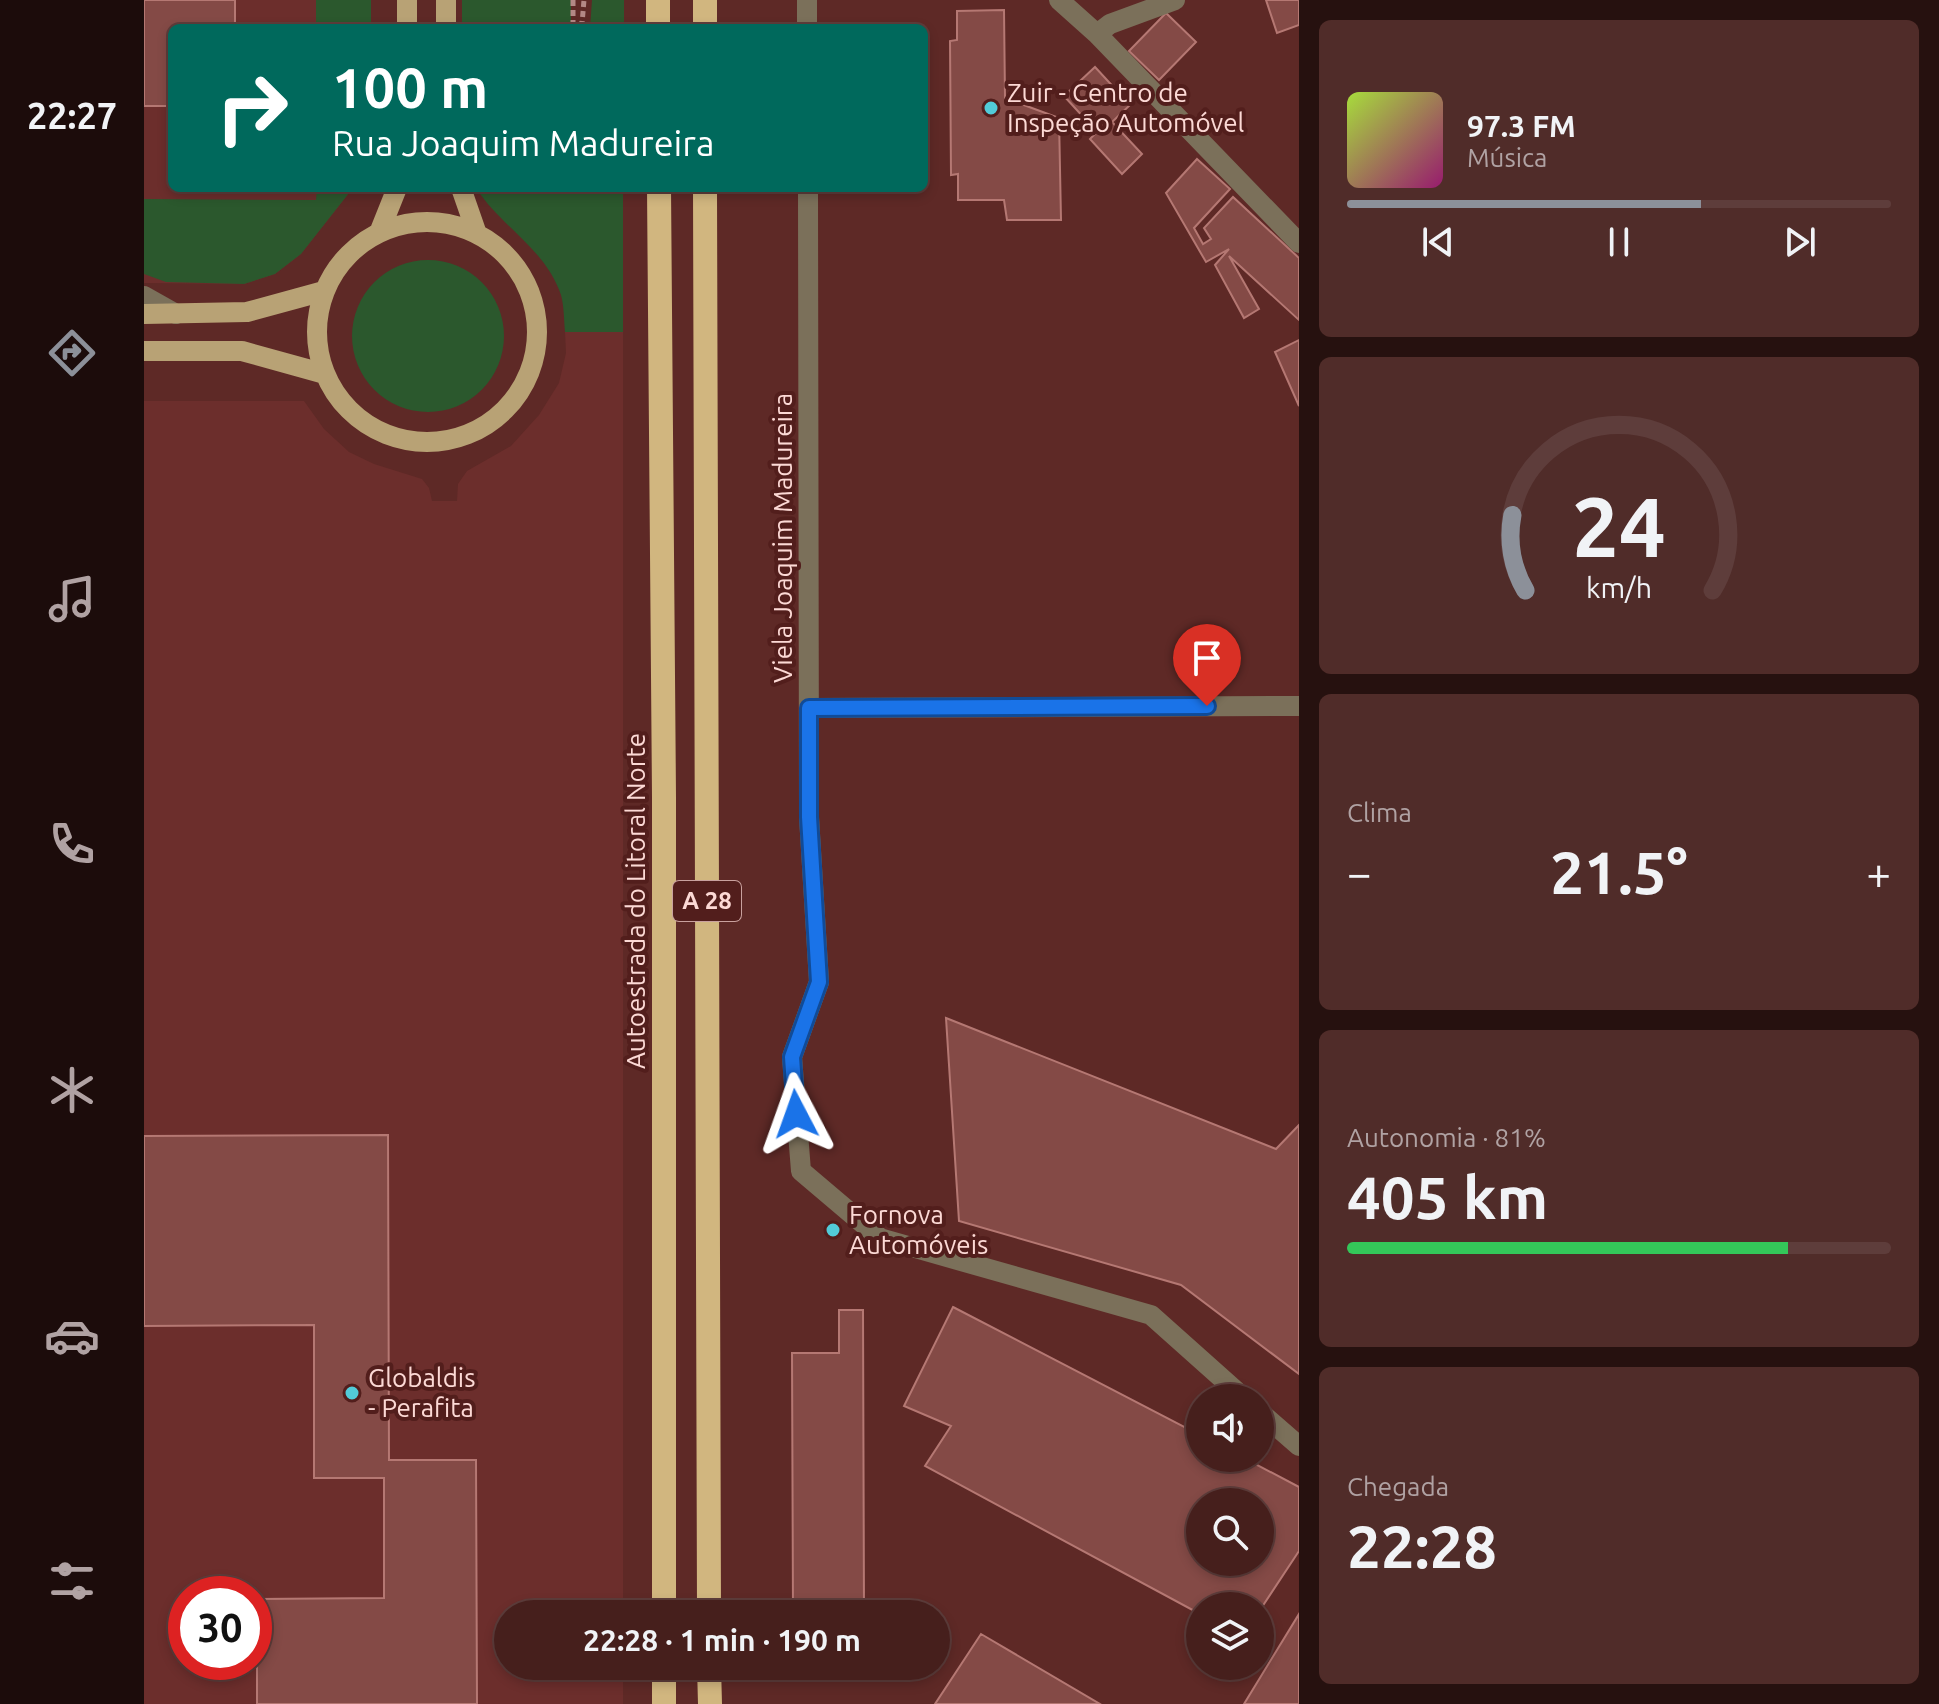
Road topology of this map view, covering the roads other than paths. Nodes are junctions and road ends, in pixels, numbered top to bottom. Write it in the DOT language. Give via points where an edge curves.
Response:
graph roads {
  1 [pos="407,0"];
  2 [pos="446,0"];
  3 [pos="658,0"];
  4 [pos="705,0"];
  5 [pos="807,0"];
  6 [pos="1059,0"];
  7 [pos="1175,0"];
  8 [pos="407,24"];
  9 [pos="446,24"];
  10 [pos="658,24"];
  11 [pos="705,24"];
  12 [pos="807,24"];
  13 [pos="1097,34"];
  14 [pos="395,192"];
  15 [pos="462,192"];
  16 [pos="659,192"];
  17 [pos="705,192"];
  18 [pos="808,192"];
  19 [pos="379,233"];
  20 [pos="477,234"];
  21 [pos="1299,243"];
  22 [pos="324,291"];
  23 [pos="144,296"];
  24 [pos="144,314"];
  25 [pos="176,314"];
  26 [pos="144,351"];
  27 [pos="325,374"];
  28 [pos="1299,706"];
  29 [pos="809,708"];
  30 [pos="1228,1384"];
  31 [pos="1274,1424"];
  32 [pos="1299,1446"];
  33 [pos="664,1600"];
  34 [pos="709,1600"];
  35 [pos="664,1680"];
  36 [pos="709,1680"];
  37 [pos="664,1704"];
  38 [pos="710,1704"];
  1 -- 8 [label="main road"];
  2 -- 9 [label="main road"];
  3 -- 10 [label="highway"];
  4 -- 11 [label="highway"];
  5 -- 12 [label="street"];
  6 -- 13 [label="street"];
  7 -- 13 [label="street"];
  13 -- 21 [label="street"];
  14 -- 19 [label="main road"];
  15 -- 20 [label="main road"];
  16 -- 33 [label="highway, Autoestrada do Litoral Norte / A 28"];
  17 -- 34 [label="highway, A 28"];
  18 -- 29 [label="street, Viela Joaquim Madureira"];
  19 -- 20 [label="main road" via="411,223 445,223"];
  19 -- 22 [label="main road" via="346,257"];
  20 -- 27 [label="main road" via="504,253 523,279 535,309 537,342 529,373 513,401 489,423 459,437 427,442 395,438 366,424 341,402"];
  22 -- 25 [label="main road" via="247,312"];
  22 -- 27 [label="main road" via="317,347"];
  23 -- 25 [label="street"];
  24 -- 25 [label="main road"];
  26 -- 27 [label="main road" via="242,351"];
  28 -- 29 [label="street"];
  29 -- 30 [label="street, Viela Joaquim Madureira" via="819,982 792,1057 801,1171 880,1238 1151,1315"];
  31 -- 32 [label="street"];
  35 -- 37 [label="highway"];
  36 -- 38 [label="highway"];
}
